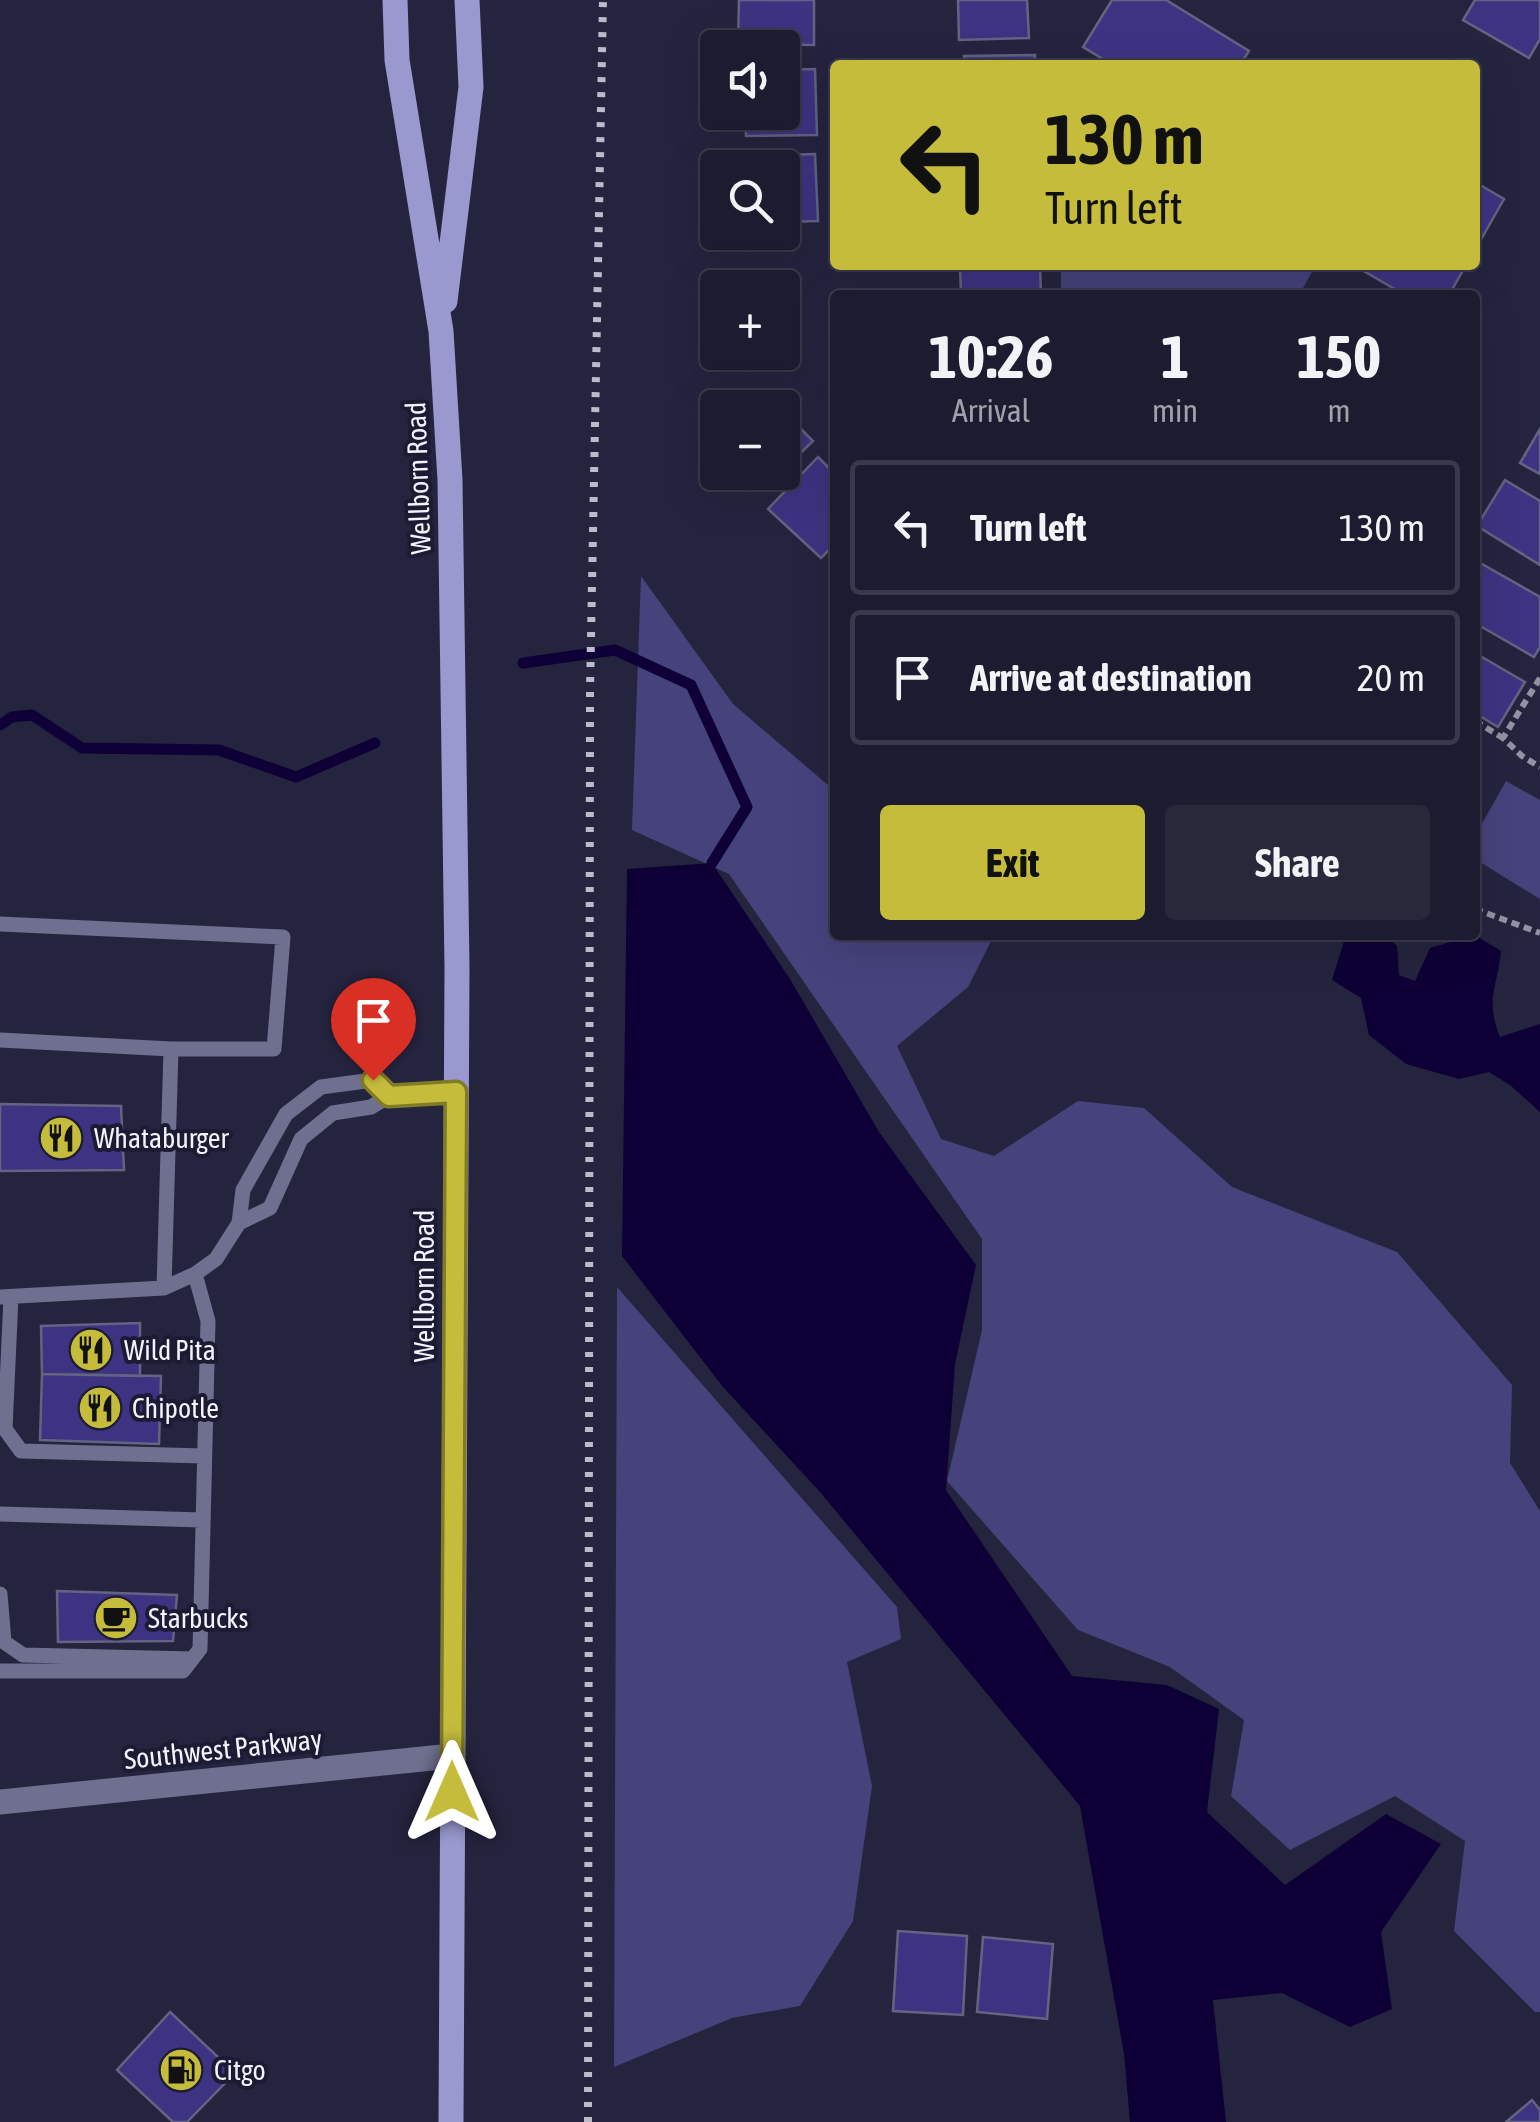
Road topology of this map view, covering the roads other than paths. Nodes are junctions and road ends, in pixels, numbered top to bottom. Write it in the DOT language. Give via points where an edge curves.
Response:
graph roads {
  1 [pos="395,0"];
  2 [pos="467,0"];
  3 [pos="441,331"];
  4 [pos="0,924"];
  5 [pos="0,1040"];
  6 [pos="170,1049"];
  7 [pos="456,1092"];
  8 [pos="389,1096"];
  9 [pos="238,1223"];
  10 [pos="194,1274"];
  11 [pos="164,1288"];
  12 [pos="5,1297"];
  13 [pos="204,1456"];
  14 [pos="0,1514"];
  15 [pos="202,1520"];
  16 [pos="0,1594"];
  17 [pos="192,1659"];
  18 [pos="0,1671"];
  19 [pos="452,1756"];
  20 [pos="0,1802"];
  21 [pos="450,2122"];
  1 -- 3 [label="main road, Wellborn Road" via="397,60"];
  2 -- 3 [label="main road, Wellborn Road" via="471,87"];
  3 -- 7 [label="main road, Wellborn Road" via="451,500"];
  4 -- 6 [label="lane" via="283,938 274,1049"];
  5 -- 6 [label="lane"];
  6 -- 11 [label="lane"];
  7 -- 8 [label="lane"];
  7 -- 19 [label="main road, Wellborn Road"];
  8 -- 9 [label="lane" via="333,1113 300,1139 270,1208"];
  8 -- 9 [label="lane" via="373,1080 321,1087 286,1114 243,1190"];
  9 -- 10 [label="lane" via="216,1259"];
  10 -- 11 [label="lane"];
  10 -- 13 [label="lane" via="208,1321"];
  11 -- 12 [label="lane"];
  12 -- 13 [label="lane" via="5,1430 21,1452"];
  13 -- 15 [label="lane"];
  14 -- 15 [label="lane"];
  15 -- 17 [label="lane" via="200,1649"];
  16 -- 17 [label="lane" via="4,1642 23,1654"];
  17 -- 18 [label="lane" via="183,1671"];
  19 -- 20 [label="main road, Southwest Parkway"];
  19 -- 21 [label="main road, Wellborn Road"];
}
